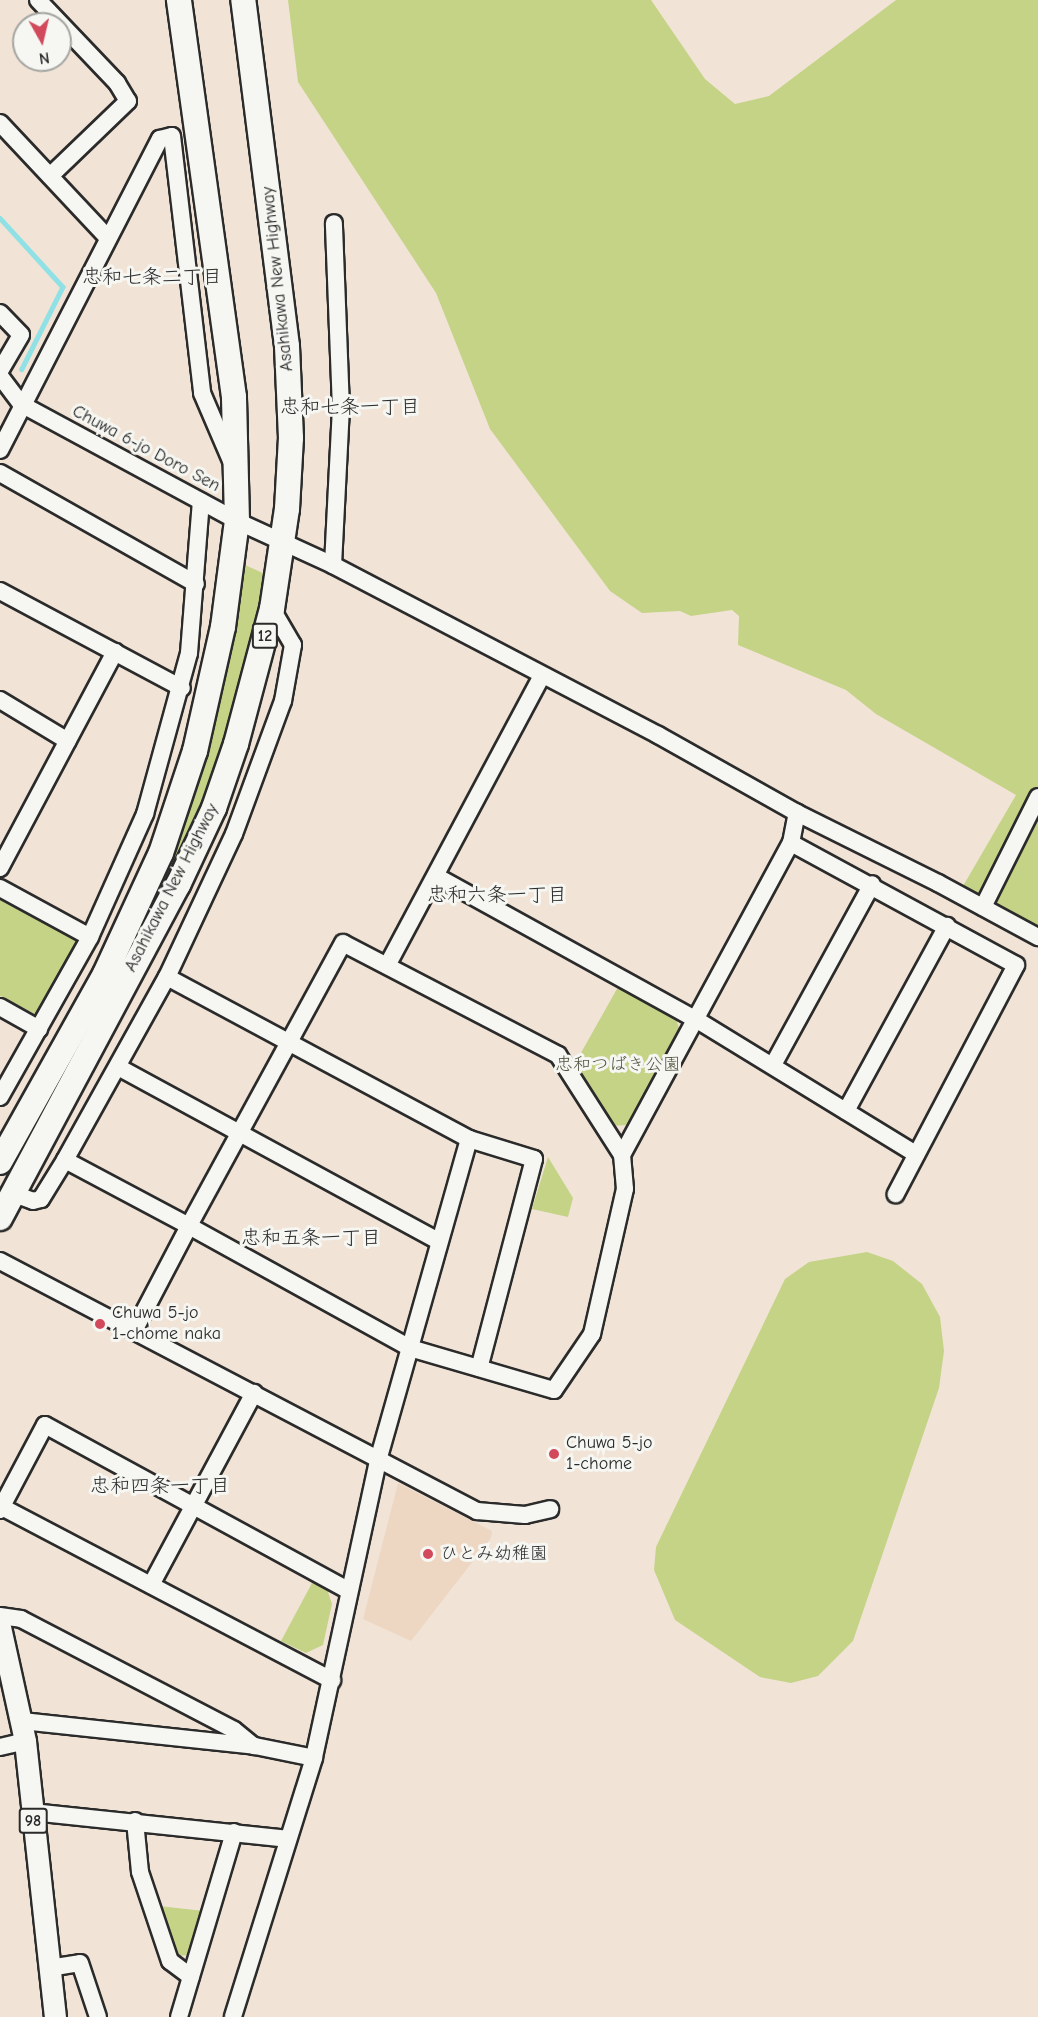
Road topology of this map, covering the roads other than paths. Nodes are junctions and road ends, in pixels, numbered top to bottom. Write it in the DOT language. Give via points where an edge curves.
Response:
graph roads {
  1 [pos="38,0"];
  2 [pos="180,0"];
  3 [pos="243,0"];
  4 [pos="0,123"];
  5 [pos="50,176"];
  6 [pos="334,223"];
  7 [pos="108,238"];
  8 [pos="0,313"];
  9 [pos="0,371"];
  10 [pos="0,376"];
  11 [pos="21,404"];
  12 [pos="0,450"];
  13 [pos="236,472"];
  14 [pos="0,473"];
  15 [pos="201,501"];
  16 [pos="237,521"];
  17 [pos="285,543"];
  18 [pos="333,565"];
  19 [pos="196,584"];
  20 [pos="0,591"];
  21 [pos="272,609"];
  22 [pos="114,652"];
  23 [pos="542,676"];
  24 [pos="182,688"];
  25 [pos="0,700"];
  26 [pos="68,741"];
  27 [pos="1038,797"];
  28 [pos="797,813"];
  29 [pos="791,843"];
  30 [pos="0,868"];
  31 [pos="436,876"];
  32 [pos="872,884"];
  33 [pos="0,888"];
  34 [pos="983,907"];
  35 [pos="947,926"];
  36 [pos="90,937"];
  37 [pos="1038,937"];
  38 [pos="388,964"];
  39 [pos="166,977"];
  40 [pos="0,1008"];
  41 [pos="697,1020"];
  42 [pos="39,1029"];
  43 [pos="290,1041"];
  44 [pos="773,1065"];
  45 [pos="118,1067"];
  46 [pos="0,1097"];
  47 [pos="846,1110"];
  48 [pos="240,1132"];
  49 [pos="469,1139"];
  50 [pos="916,1154"];
  51 [pos="622,1155"];
  52 [pos="65,1160"];
  53 [pos="0,1162"];
  54 [pos="14,1194"];
  55 [pos="896,1194"];
  56 [pos="0,1218"];
  57 [pos="189,1226"];
  58 [pos="439,1241"];
  59 [pos="0,1261"];
  60 [pos="135,1329"];
  61 [pos="410,1348"];
  62 [pos="479,1368"];
  63 [pos="254,1393"];
  64 [pos="378,1461"];
  65 [pos="192,1505"];
  66 [pos="1,1509"];
  67 [pos="550,1509"];
  68 [pos="151,1585"];
  69 [pos="349,1592"];
  70 [pos="0,1616"];
  71 [pos="0,1627"];
  72 [pos="332,1680"];
  73 [pos="23,1731"];
  74 [pos="255,1746"];
  75 [pos="0,1747"];
  76 [pos="314,1758"];
  77 [pos="32,1812"];
  78 [pos="135,1821"];
  79 [pos="234,1832"];
  80 [pos="287,1839"];
  81 [pos="49,1968"];
  82 [pos="191,1977"];
  83 [pos="55,2017"];
  84 [pos="98,2017"];
  85 [pos="179,2017"];
  86 [pos="233,2017"];
  1 -- 5 [label="street" via="117,83 128,101"];
  2 -- 13 [label="highway, Asahikawa New Highway" via="234,397"];
  3 -- 17 [label="highway, Asahikawa New Highway / 12" via="287,346 291,438"];
  4 -- 5 [label="street"];
  5 -- 7 [label="street"];
  6 -- 18 [label="street" via="341,410"];
  7 -- 11 [label="street"];
  7 -- 13 [label="street" via="160,139 172,136 202,393"];
  8 -- 9 [label="street" via="21,334"];
  10 -- 11 [label="street, Chuwa 6-jo Doro Sen"];
  11 -- 12 [label="street"];
  11 -- 15 [label="street, Chuwa 6-jo Doro Sen"];
  13 -- 16 [label="highway, Asahikawa New Highway"];
  14 -- 19 [label="street"];
  15 -- 16 [label="street, Chuwa 6-jo Doro Sen"];
  15 -- 19 [label="street"];
  16 -- 17 [label="street, Chuwa 6-jo Doro Sen"];
  16 -- 53 [label="highway, Asahikawa New Highway" via="223,627 195,751 161,853 105,974"];
  17 -- 18 [label="street, Chuwa 6-jo Doro Sen"];
  17 -- 21 [label="highway, Asahikawa New Highway / 12"];
  18 -- 23 [label="street, Chuwa 6-jo Doro Sen"];
  19 -- 24 [label="street"];
  20 -- 22 [label="street"];
  21 -- 39 [label="street" via="293,645 283,701 234,834"];
  21 -- 54 [label="highway, Asahikawa New Highway / 12" via="236,744 214,808 178,885"];
  22 -- 24 [label="street"];
  22 -- 26 [label="street"];
  23 -- 28 [label="street, Chuwa 6-jo Doro Sen"];
  23 -- 31 [label="street"];
  24 -- 36 [label="street" via="145,814"];
  25 -- 26 [label="street"];
  26 -- 30 [label="street"];
  27 -- 34 [label="street"];
  28 -- 29 [label="street"];
  28 -- 34 [label="street, Chuwa 6-jo Doro Sen"];
  29 -- 32 [label="street"];
  29 -- 41 [label="street"];
  31 -- 38 [label="street"];
  31 -- 41 [label="street"];
  32 -- 35 [label="street"];
  32 -- 44 [label="street"];
  33 -- 36 [label="street"];
  34 -- 37 [label="street, Chuwa 6-jo Doro Sen"];
  35 -- 47 [label="street"];
  35 -- 50 [label="street" via="1016,965"];
  36 -- 42 [label="street"];
  38 -- 43 [label="street" via="343,943"];
  38 -- 51 [label="street" via="558,1055"];
  39 -- 43 [label="street"];
  39 -- 45 [label="street"];
  40 -- 42 [label="street"];
  41 -- 44 [label="street"];
  41 -- 51 [label="street"];
  42 -- 46 [label="street"];
  43 -- 48 [label="street"];
  43 -- 49 [label="street"];
  44 -- 47 [label="street"];
  45 -- 48 [label="street"];
  45 -- 52 [label="street"];
  47 -- 50 [label="street"];
  48 -- 57 [label="street"];
  48 -- 58 [label="street"];
  49 -- 58 [label="street"];
  49 -- 62 [label="street" via="534,1159"];
  50 -- 55 [label="street"];
  51 -- 62 [label="street" via="625,1189 592,1334 554,1390"];
  52 -- 54 [label="street" via="41,1199 33,1201"];
  52 -- 57 [label="street"];
  54 -- 56 [label="highway, Asahikawa New Highway / 12"];
  57 -- 60 [label="street"];
  57 -- 61 [label="street"];
  58 -- 61 [label="street"];
  59 -- 60 [label="street"];
  60 -- 63 [label="street"];
  61 -- 62 [label="street"];
  61 -- 64 [label="street"];
  63 -- 64 [label="street"];
  63 -- 65 [label="street"];
  64 -- 67 [label="street" via="477,1511 525,1515"];
  64 -- 69 [label="street"];
  65 -- 66 [label="street" via="45,1425"];
  65 -- 68 [label="street"];
  65 -- 69 [label="street"];
  66 -- 68 [label="street"];
  68 -- 72 [label="street"];
  69 -- 72 [label="street"];
  70 -- 74 [label="street" via="21,1619 234,1730"];
  71 -- 73 [label="main road, 98"];
  72 -- 76 [label="street"];
  73 -- 74 [label="street"];
  73 -- 75 [label="street"];
  73 -- 77 [label="main road, 98"];
  74 -- 76 [label="street"];
  76 -- 80 [label="street"];
  77 -- 78 [label="street"];
  77 -- 81 [label="main road, 98"];
  78 -- 79 [label="street"];
  78 -- 82 [label="street" via="140,1872 170,1961"];
  79 -- 80 [label="street"];
  79 -- 82 [label="street"];
  80 -- 86 [label="street"];
  81 -- 83 [label="main road, 98"];
  81 -- 84 [label="street" via="80,1963"];
  82 -- 85 [label="street"];
}
